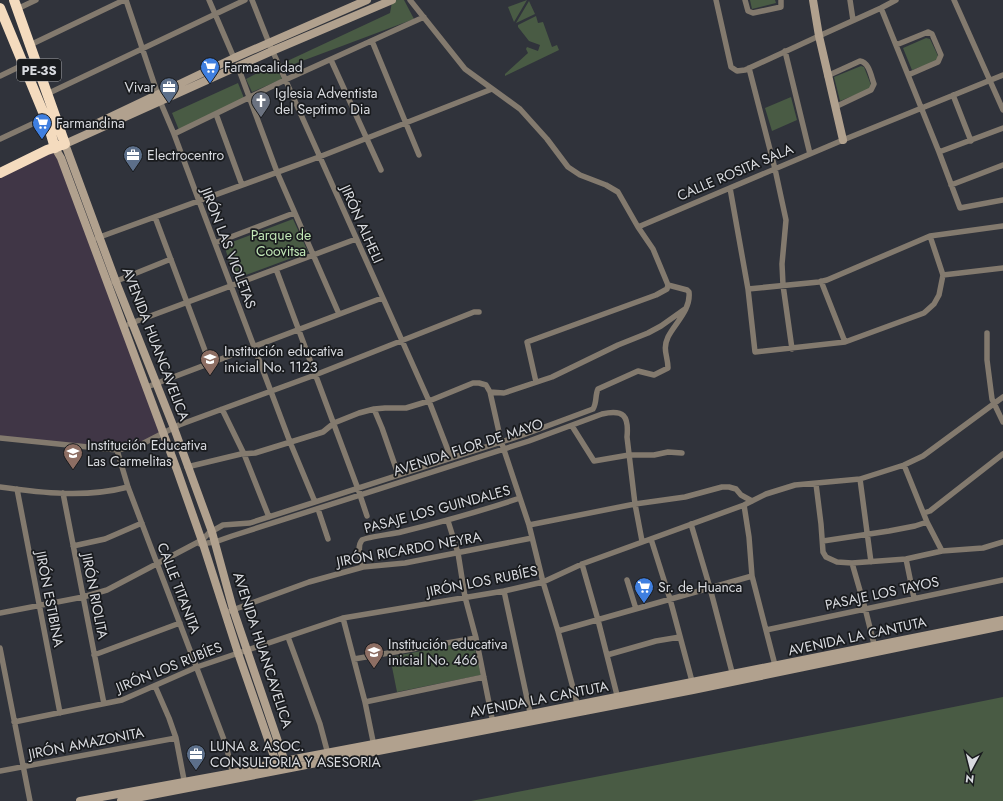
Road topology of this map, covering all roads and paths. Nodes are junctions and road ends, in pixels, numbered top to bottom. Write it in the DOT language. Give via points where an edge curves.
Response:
graph roads {
  1 [pos="36,0"];
  2 [pos="125,0"];
  3 [pos="209,0"];
  4 [pos="245,0"];
  5 [pos="252,0"];
  6 [pos="366,0"];
  7 [pos="392,0"];
  8 [pos="410,0"];
  9 [pos="716,0"];
  10 [pos="745,0"];
  11 [pos="781,0"];
  12 [pos="813,0"];
  13 [pos="850,0"];
  14 [pos="896,0"];
  15 [pos="954,0"];
  16 [pos="16,4"];
  17 [pos="881,8"];
  18 [pos="1,13"];
  19 [pos="215,14"];
  20 [pos="424,17"];
  21 [pos="853,20"];
  22 [pos="818,36"];
  23 [pos="372,41"];
  24 [pos="896,44"];
  25 [pos="30,45"];
  26 [pos="271,47"];
  27 [pos="142,49"];
  28 [pos="785,51"];
  29 [pos="234,58"];
  30 [pos="331,60"];
  31 [pos="23,65"];
  32 [pos="238,67"];
  33 [pos="749,68"];
  34 [pos="908,75"];
  35 [pos="1003,75"];
  36 [pos="0,76"];
  37 [pos="827,76"];
  38 [pos="286,80"];
  39 [pos="989,80"];
  40 [pos="492,89"];
  41 [pos="47,94"];
  42 [pos="953,95"];
  43 [pos="159,97"];
  44 [pos="249,98"];
  45 [pos="835,107"];
  46 [pos="921,108"];
  47 [pos="1003,110"];
  48 [pos="216,114"];
  49 [pos="45,118"];
  50 [pos="406,123"];
  51 [pos="1003,128"];
  52 [pos="174,134"];
  53 [pos="367,138"];
  54 [pos="0,140"];
  55 [pos="843,140"];
  56 [pos="971,141"];
  57 [pos="57,145"];
  58 [pos="939,152"];
  59 [pos="810,154"];
  60 [pos="419,155"];
  61 [pos="319,157"];
  62 [pos="1003,165"];
  63 [pos="775,169"];
  64 [pos="381,170"];
  65 [pos="277,172"];
  66 [pos="0,173"];
  67 [pos="242,185"];
  68 [pos="951,185"];
  69 [pos="730,188"];
  70 [pos="1003,200"];
  71 [pos="199,201"];
  72 [pos="294,213"];
  73 [pos="155,217"];
  74 [pos="1003,226"];
  75 [pos="638,227"];
  76 [pos="930,236"];
  77 [pos="100,237"];
  78 [pos="356,239"];
  79 [pos="92,240"];
  80 [pos="215,243"];
  81 [pos="313,255"];
  82 [pos="171,260"];
  83 [pos="1003,268"];
  84 [pos="276,269"];
  85 [pos="943,275"];
  86 [pos="821,281"];
  87 [pos="112,283"];
  88 [pos="783,285"];
  89 [pos="231,286"];
  90 [pos="669,286"];
  91 [pos="748,289"];
  92 [pos="382,298"];
  93 [pos="187,303"];
  94 [pos="686,308"];
  95 [pos="479,312"];
  96 [pos="339,314"];
  97 [pos="133,323"];
  98 [pos="124,326"];
  99 [pos="298,330"];
  100 [pos="987,333"];
  101 [pos="401,341"];
  102 [pos="845,342"];
  103 [pos="254,347"];
  104 [pos="792,349"];
  105 [pos="210,364"];
  106 [pos="315,375"];
  107 [pos="536,382"];
  108 [pos="156,384"];
  109 [pos="147,387"];
  110 [pos="271,391"];
  111 [pos="490,392"];
  112 [pos="1003,398"];
  113 [pos="429,401"];
  114 [pos="994,405"];
  115 [pos="222,409"];
  116 [pos="374,409"];
  117 [pos="1003,422"];
  118 [pos="334,423"];
  119 [pos="572,426"];
  120 [pos="174,428"];
  121 [pos="164,434"];
  122 [pos="0,438"];
  123 [pos="501,441"];
  124 [pos="290,442"];
  125 [pos="503,449"];
  126 [pos="116,450"];
  127 [pos="682,453"];
  128 [pos="244,454"];
  129 [pos="1003,454"];
  130 [pos="629,455"];
  131 [pos="451,458"];
  132 [pos="904,465"];
  133 [pos="187,467"];
  134 [pos="398,474"];
  135 [pos="860,479"];
  136 [pos="816,484"];
  137 [pos="0,487"];
  138 [pos="128,487"];
  139 [pos="17,489"];
  140 [pos="358,489"];
  141 [pos="63,493"];
  142 [pos="359,495"];
  143 [pos="520,498"];
  144 [pos="752,501"];
  145 [pos="315,502"];
  146 [pos="635,504"];
  147 [pos="744,505"];
  148 [pos="318,509"];
  149 [pos="924,513"];
  150 [pos="367,516"];
  151 [pos="269,517"];
  152 [pos="448,521"];
  153 [pos="927,522"];
  154 [pos="142,524"];
  155 [pos="691,524"];
  156 [pos="528,525"];
  157 [pos="212,532"];
  158 [pos="867,533"];
  159 [pos="532,538"];
  160 [pos="328,539"];
  161 [pos="651,539"];
  162 [pos="822,541"];
  163 [pos="200,542"];
  164 [pos="215,542"];
  165 [pos="642,542"];
  166 [pos="1003,542"];
  167 [pos="74,546"];
  168 [pos="942,551"];
  169 [pos="458,553"];
  170 [pos="906,559"];
  171 [pos="870,562"];
  172 [pos="157,563"];
  173 [pos="852,563"];
  174 [pos="582,564"];
  175 [pos="363,567"];
  176 [pos="752,576"];
  177 [pos="627,580"];
  178 [pos="1003,580"];
  179 [pos="543,582"];
  180 [pos="710,588"];
  181 [pos="504,591"];
  182 [pos="83,597"];
  183 [pos="464,597"];
  184 [pos="914,598"];
  185 [pos="670,599"];
  186 [pos="38,605"];
  187 [pos="865,608"];
  188 [pos="233,609"];
  189 [pos="636,609"];
  190 [pos="0,613"];
  191 [pos="225,614"];
  192 [pos="343,618"];
  193 [pos="598,620"];
  194 [pos="1003,620"];
  195 [pos="180,623"];
  196 [pos="1003,626"];
  197 [pos="766,630"];
  198 [pos="558,631"];
  199 [pos="288,637"];
  200 [pos="680,637"];
  201 [pos="476,638"];
  202 [pos="0,648"];
  203 [pos="875,649"];
  204 [pos="246,650"];
  205 [pos="238,653"];
  206 [pos="94,655"];
  207 [pos="607,655"];
  208 [pos="354,659"];
  209 [pos="196,667"];
  210 [pos="776,669"];
  211 [pos="484,677"];
  212 [pos="733,678"];
  213 [pos="155,686"];
  214 [pos="693,686"];
  215 [pos="619,700"];
  216 [pos="365,702"];
  217 [pos="104,704"];
  218 [pos="578,708"];
  219 [pos="60,713"];
  220 [pos="531,718"];
  221 [pos="14,722"];
  222 [pos="493,724"];
  223 [pos="176,738"];
  224 [pos="374,748"];
  225 [pos="329,757"];
  226 [pos="282,766"];
  227 [pos="23,767"];
  228 [pos="0,771"];
  229 [pos="233,776"];
  230 [pos="185,785"];
  231 [pos="30,801"];
  232 [pos="80,801"];
  233 [pos="121,801"];
  1 -- 16 [label="street"];
  2 -- 25 [label="street"];
  2 -- 27 [label="street, JIRÓN LAS VIOLETAS"];
  3 -- 19 [label="street"];
  4 -- 19 [label="street"];
  5 -- 26 [label="street, JIRÓN ALHELI"];
  6 -- 26 [label="main road"];
  7 -- 26 [label="main road"];
  8 -- 20 [label="street"];
  9 -- 33 [label="street" via="731,67 737,72"];
  10 -- 11 [label="street" via="748,11 753,13 781,7"];
  12 -- 22 [label="main road"];
  13 -- 21 [label="street"];
  14 -- 17 [label="street"];
  15 -- 39 [label="street"];
  16 -- 25 [label="highway, AVENIDA HUANCAVELICA / PE-3S"];
  17 -- 21 [label="street"];
  17 -- 24 [label="street"];
  18 -- 31 [label="highway, AVENIDA HUANCAVELICA / PE-3S"];
  19 -- 27 [label="street"];
  19 -- 29 [label="street"];
  20 -- 23 [label="street"];
  20 -- 40 [label="street" via="465,69"];
  21 -- 22 [label="street"];
  22 -- 28 [label="street"];
  22 -- 37 [label="main road"];
  23 -- 30 [label="street"];
  23 -- 50 [label="street"];
  24 -- 34 [label="street"];
  24 -- 34 [label="street" via="928,32 932,34 941,54 938,62"];
  25 -- 41 [label="highway, AVENIDA HUANCAVELICA / PE-3S"];
  26 -- 29 [label="main road"];
  26 -- 32 [label="main road"];
  26 -- 38 [label="street, JIRÓN ALHELI"];
  27 -- 41 [label="street"];
  27 -- 43 [label="street, JIRÓN LAS VIOLETAS"];
  28 -- 33 [label="street"];
  28 -- 59 [label="street"];
  29 -- 43 [label="main road"];
  30 -- 38 [label="street"];
  30 -- 53 [label="street"];
  31 -- 36 [label="street"];
  31 -- 49 [label="highway, AVENIDA HUANCAVELICA / PE-3S"];
  32 -- 43 [label="main road"];
  32 -- 44 [label="street"];
  33 -- 63 [label="street"];
  34 -- 46 [label="street"];
  35 -- 39 [label="street, CALLE ROSITA SALA"];
  37 -- 45 [label="main road"];
  37 -- 45 [label="street" via="860,61 866,64 874,84 871,90"];
  38 -- 44 [label="street"];
  38 -- 61 [label="street, JIRÓN ALHELI"];
  39 -- 42 [label="street, CALLE ROSITA SALA"];
  39 -- 47 [label="street"];
  40 -- 50 [label="street"];
  40 -- 75 [label="street" via="520,109 568,167 580,176 606,184 618,192"];
  41 -- 57 [label="highway, AVENIDA HUANCAVELICA / PE-3S"];
  42 -- 46 [label="street, CALLE ROSITA SALA"];
  42 -- 56 [label="street"];
  43 -- 52 [label="street, JIRÓN LAS VIOLETAS"];
  43 -- 57 [label="main road"];
  44 -- 48 [label="street"];
  44 -- 65 [label="street"];
  45 -- 55 [label="main road"];
  46 -- 55 [label="street, CALLE ROSITA SALA"];
  46 -- 58 [label="street"];
  48 -- 52 [label="street"];
  48 -- 67 [label="street"];
  49 -- 54 [label="street"];
  49 -- 57 [label="highway, AVENIDA HUANCAVELICA / PE-3S"];
  50 -- 53 [label="street"];
  50 -- 60 [label="street"];
  51 -- 56 [label="street"];
  52 -- 71 [label="street, JIRÓN LAS VIOLETAS"];
  53 -- 61 [label="street"];
  53 -- 64 [label="street"];
  55 -- 59 [label="street, CALLE ROSITA SALA"];
  56 -- 58 [label="street"];
  57 -- 66 [label="highway"];
  57 -- 77 [label="main road, AVENIDA HUANCAVELICA"];
  57 -- 79 [label="main road, AVENIDA HUANCAVELICA"];
  58 -- 68 [label="street"];
  59 -- 63 [label="street, CALLE ROSITA SALA"];
  61 -- 65 [label="street"];
  61 -- 78 [label="street, JIRÓN ALHELI"];
  62 -- 68 [label="street"];
  63 -- 69 [label="street, CALLE ROSITA SALA"];
  63 -- 88 [label="street" via="786,220"];
  65 -- 67 [label="street"];
  65 -- 72 [label="street"];
  67 -- 71 [label="street"];
  68 -- 70 [label="street" via="960,208"];
  69 -- 75 [label="street, CALLE ROSITA SALA"];
  69 -- 91 [label="street"];
  71 -- 73 [label="street"];
  71 -- 80 [label="street, JIRÓN LAS VIOLETAS"];
  72 -- 80 [label="street"];
  72 -- 81 [label="street"];
  73 -- 77 [label="street"];
  73 -- 82 [label="street"];
  74 -- 76 [label="street"];
  75 -- 90 [label="street" via="653,249"];
  76 -- 85 [label="street"];
  76 -- 86 [label="street"];
  77 -- 79 [label="street"];
  77 -- 87 [label="main road, AVENIDA HUANCAVELICA"];
  78 -- 81 [label="street"];
  78 -- 92 [label="street, JIRÓN ALHELI"];
  79 -- 87 [label="main road, AVENIDA HUANCAVELICA"];
  80 -- 89 [label="street, JIRÓN LAS VIOLETAS"];
  81 -- 84 [label="street"];
  81 -- 96 [label="street"];
  82 -- 87 [label="street"];
  82 -- 93 [label="street"];
  83 -- 85 [label="street"];
  84 -- 89 [label="street"];
  84 -- 99 [label="street"];
  85 -- 102 [label="street" via="939,295 924,313"];
  86 -- 88 [label="street"];
  86 -- 102 [label="street"];
  87 -- 97 [label="main road, AVENIDA HUANCAVELICA"];
  87 -- 98 [label="main road, AVENIDA HUANCAVELICA"];
  88 -- 91 [label="street"];
  88 -- 104 [label="street"];
  89 -- 93 [label="street"];
  89 -- 103 [label="street, JIRÓN LAS VIOLETAS"];
  90 -- 94 [label="street" via="689,291"];
  90 -- 107 [label="street" via="656,295 527,342"];
  91 -- 104 [label="street" via="755,352"];
  92 -- 96 [label="street"];
  92 -- 101 [label="street, JIRÓN ALHELI"];
  93 -- 97 [label="street"];
  93 -- 105 [label="street"];
  94 -- 107 [label="street" via="648,333"];
  94 -- 123 [label="street, AVENIDA FLOR DE MAYO" via="668,337 665,351 668,369 654,375 638,371 598,389 593,409"];
  95 -- 101 [label="street"];
  96 -- 99 [label="street"];
  97 -- 98 [label="street"];
  97 -- 108 [label="main road, AVENIDA HUANCAVELICA"];
  98 -- 109 [label="main road, AVENIDA HUANCAVELICA"];
  99 -- 103 [label="street"];
  99 -- 106 [label="street"];
  100 -- 114 [label="street" via="987,360"];
  101 -- 106 [label="street"];
  101 -- 113 [label="street, JIRÓN ALHELI"];
  102 -- 104 [label="street"];
  103 -- 105 [label="street"];
  103 -- 110 [label="street, JIRÓN LAS VIOLETAS"];
  105 -- 108 [label="street"];
  106 -- 110 [label="street"];
  106 -- 118 [label="street"];
  107 -- 111 [label="street" via="510,392"];
  108 -- 109 [label="street"];
  108 -- 120 [label="main road, AVENIDA HUANCAVELICA"];
  109 -- 121 [label="main road, AVENIDA HUANCAVELICA"];
  110 -- 115 [label="street"];
  110 -- 124 [label="street, JIRÓN LAS VIOLETAS"];
  111 -- 113 [label="street" via="483,384 473,383"];
  111 -- 123 [label="street"];
  112 -- 114 [label="street, JIRÓN LOS RUBÍES"];
  113 -- 116 [label="street" via="406,408"];
  113 -- 131 [label="street, JIRÓN ALHELI"];
  114 -- 117 [label="street"];
  114 -- 132 [label="street, JIRÓN LOS RUBÍES" via="923,456"];
  115 -- 120 [label="street"];
  115 -- 128 [label="street"];
  116 -- 118 [label="street"];
  116 -- 134 [label="street"];
  118 -- 124 [label="street" via="323,432"];
  118 -- 140 [label="street"];
  119 -- 125 [label="street, AVENIDA FLOR DE MAYO"];
  119 -- 130 [label="street" via="594,461"];
  119 -- 130 [label="street, AVENIDA FLOR DE MAYO" via="602,414 620,412 627,422"];
  120 -- 121 [label="street"];
  120 -- 133 [label="main road, AVENIDA HUANCAVELICA"];
  121 -- 126 [label="street" via="138,446"];
  121 -- 163 [label="main road, AVENIDA HUANCAVELICA"];
  122 -- 126 [label="street"];
  123 -- 125 [label="street"];
  123 -- 131 [label="street, AVENIDA FLOR DE MAYO"];
  124 -- 128 [label="street"];
  124 -- 145 [label="street, JIRÓN LAS VIOLETAS"];
  125 -- 142 [label="street, AVENIDA FLOR DE MAYO"];
  125 -- 143 [label="street"];
  126 -- 138 [label="street, CALLE TITANITA"];
  127 -- 130 [label="street"];
  128 -- 133 [label="street"];
  128 -- 151 [label="street"];
  129 -- 149 [label="street"];
  130 -- 146 [label="street, AVENIDA FLOR DE MAYO"];
  131 -- 134 [label="street, AVENIDA FLOR DE MAYO"];
  132 -- 135 [label="street, JIRÓN LOS RUBÍES"];
  132 -- 149 [label="street"];
  133 -- 157 [label="main road, AVENIDA HUANCAVELICA"];
  134 -- 140 [label="street, AVENIDA FLOR DE MAYO"];
  135 -- 136 [label="street, JIRÓN LOS RUBÍES"];
  135 -- 158 [label="street"];
  136 -- 144 [label="street, JIRÓN LOS RUBÍES" via="795,486"];
  136 -- 162 [label="street"];
  137 -- 139 [label="street"];
  138 -- 141 [label="street" via="110,492"];
  138 -- 154 [label="street, CALLE TITANITA"];
  139 -- 141 [label="street"];
  139 -- 186 [label="street, JIRÓN ESTIBINA"];
  140 -- 142 [label="street"];
  140 -- 145 [label="street, AVENIDA FLOR DE MAYO"];
  141 -- 167 [label="street, JIRÓN RIOLITA"];
  142 -- 148 [label="street, AVENIDA FLOR DE MAYO"];
  142 -- 150 [label="street"];
  143 -- 152 [label="street, PASAJE LOS GUINDALES"];
  143 -- 156 [label="street"];
  144 -- 146 [label="street" via="736,489 722,487 685,497"];
  144 -- 147 [label="street, JIRÓN LOS RUBÍES"];
  145 -- 151 [label="street, AVENIDA FLOR DE MAYO"];
  146 -- 156 [label="street"];
  146 -- 165 [label="street, AVENIDA FLOR DE MAYO"];
  147 -- 155 [label="street, JIRÓN LOS RUBÍES"];
  147 -- 176 [label="street"];
  148 -- 160 [label="street"];
  148 -- 164 [label="street, AVENIDA FLOR DE MAYO"];
  149 -- 153 [label="street"];
  151 -- 157 [label="street, AVENIDA FLOR DE MAYO" via="250,523 223,525"];
  152 -- 169 [label="street"];
  152 -- 175 [label="street, PASAJE LOS GUINDALES" via="365,539 359,546"];
  153 -- 158 [label="street"];
  153 -- 168 [label="street"];
  154 -- 167 [label="street" via="105,539"];
  154 -- 172 [label="street, CALLE TITANITA"];
  155 -- 161 [label="street, JIRÓN LOS RUBÍES"];
  155 -- 180 [label="street"];
  156 -- 159 [label="street"];
  157 -- 163 [label="street, AVENIDA FLOR DE MAYO"];
  157 -- 164 [label="main road, AVENIDA HUANCAVELICA"];
  158 -- 162 [label="street"];
  158 -- 171 [label="street"];
  159 -- 169 [label="street, JIRÓN RICARDO NEYRA"];
  159 -- 179 [label="street"];
  161 -- 165 [label="street, JIRÓN LOS RUBÍES"];
  161 -- 185 [label="street"];
  162 -- 173 [label="street" via="826,557 836,562"];
  163 -- 164 [label="street, AVENIDA FLOR DE MAYO"];
  163 -- 172 [label="street, AVENIDA FLOR DE MAYO"];
  163 -- 191 [label="main road, AVENIDA HUANCAVELICA"];
  164 -- 188 [label="main road, AVENIDA HUANCAVELICA"];
  165 -- 174 [label="street, JIRÓN LOS RUBÍES"];
  166 -- 168 [label="street" via="983,548"];
  167 -- 182 [label="street, JIRÓN RIOLITA"];
  168 -- 170 [label="street"];
  169 -- 175 [label="street, JIRÓN RICARDO NEYRA" via="405,563"];
  169 -- 183 [label="street"];
  170 -- 171 [label="street"];
  170 -- 184 [label="street"];
  171 -- 173 [label="street"];
  172 -- 182 [label="street, AVENIDA FLOR DE MAYO" via="108,590"];
  172 -- 195 [label="street, CALLE TITANITA"];
  173 -- 187 [label="street"];
  174 -- 179 [label="street, JIRÓN LOS RUBÍES"];
  174 -- 193 [label="street"];
  175 -- 188 [label="street, JIRÓN RICARDO NEYRA" via="309,582"];
  176 -- 180 [label="street"];
  176 -- 197 [label="street"];
  177 -- 189 [label="street"];
  178 -- 184 [label="street, PASAJE LOS TAYOS"];
  179 -- 181 [label="street, JIRÓN LOS RUBÍES"];
  179 -- 198 [label="street"];
  180 -- 185 [label="street"];
  180 -- 212 [label="street"];
  181 -- 183 [label="street, JIRÓN LOS RUBÍES"];
  181 -- 220 [label="street"];
  182 -- 186 [label="street, AVENIDA FLOR DE MAYO"];
  182 -- 206 [label="street, JIRÓN RIOLITA"];
  183 -- 192 [label="street, JIRÓN LOS RUBÍES"];
  183 -- 201 [label="street"];
  184 -- 187 [label="street, PASAJE LOS TAYOS"];
  185 -- 189 [label="street"];
  185 -- 200 [label="street"];
  186 -- 190 [label="street, AVENIDA FLOR DE MAYO"];
  186 -- 219 [label="street, JIRÓN ESTIBINA"];
  187 -- 197 [label="street, PASAJE LOS TAYOS"];
  187 -- 203 [label="street"];
  188 -- 191 [label="street, JIRÓN RICARDO NEYRA"];
  188 -- 204 [label="main road, AVENIDA HUANCAVELICA"];
  189 -- 193 [label="street"];
  191 -- 205 [label="main road, AVENIDA HUANCAVELICA"];
  192 -- 199 [label="street, JIRÓN LOS RUBÍES"];
  192 -- 208 [label="street"];
  193 -- 198 [label="street"];
  193 -- 207 [label="street"];
  194 -- 203 [label="main road, AVENIDA LA CANTUTA"];
  195 -- 206 [label="street"];
  195 -- 209 [label="street, CALLE TITANITA"];
  196 -- 203 [label="main road, AVENIDA LA CANTUTA"];
  197 -- 210 [label="street"];
  198 -- 218 [label="street"];
  199 -- 204 [label="street, JIRÓN LOS RUBÍES"];
  199 -- 225 [label="street" via="320,724"];
  200 -- 207 [label="street"];
  200 -- 214 [label="street"];
  201 -- 208 [label="street"];
  201 -- 211 [label="street"];
  202 -- 221 [label="street"];
  203 -- 210 [label="main road, AVENIDA LA CANTUTA"];
  204 -- 205 [label="street, JIRÓN LOS RUBÍES"];
  204 -- 226 [label="main road, AVENIDA HUANCAVELICA"];
  205 -- 209 [label="street, JIRÓN LOS RUBÍES"];
  205 -- 226 [label="main road, AVENIDA HUANCAVELICA"];
  206 -- 217 [label="street, JIRÓN RIOLITA"];
  207 -- 215 [label="street"];
  208 -- 216 [label="street"];
  209 -- 213 [label="street, JIRÓN LOS RUBÍES"];
  209 -- 229 [label="street, CALLE TITANITA" via="226,745"];
  210 -- 212 [label="main road, AVENIDA LA CANTUTA"];
  211 -- 216 [label="street"];
  211 -- 222 [label="street"];
  212 -- 214 [label="main road, AVENIDA LA CANTUTA"];
  213 -- 217 [label="street, JIRÓN LOS RUBÍES" via="122,700"];
  213 -- 223 [label="street"];
  214 -- 215 [label="main road, AVENIDA LA CANTUTA"];
  215 -- 218 [label="main road, AVENIDA LA CANTUTA"];
  216 -- 224 [label="street"];
  217 -- 219 [label="street, JIRÓN LOS RUBÍES"];
  218 -- 220 [label="main road, AVENIDA LA CANTUTA"];
  219 -- 221 [label="street, JIRÓN LOS RUBÍES"];
  220 -- 222 [label="main road, AVENIDA LA CANTUTA"];
  221 -- 227 [label="street"];
  222 -- 224 [label="main road, AVENIDA LA CANTUTA"];
  223 -- 227 [label="street, JIRÓN AMAZONITA"];
  223 -- 230 [label="street"];
  224 -- 225 [label="main road, AVENIDA LA CANTUTA"];
  225 -- 226 [label="main road, AVENIDA LA CANTUTA"];
  226 -- 229 [label="main road, AVENIDA LA CANTUTA"];
  227 -- 228 [label="street, JIRÓN AMAZONITA"];
  227 -- 231 [label="street"];
  229 -- 230 [label="main road, AVENIDA LA CANTUTA"];
  230 -- 232 [label="main road, AVENIDA LA CANTUTA"];
  230 -- 233 [label="main road, AVENIDA LA CANTUTA"];
}
